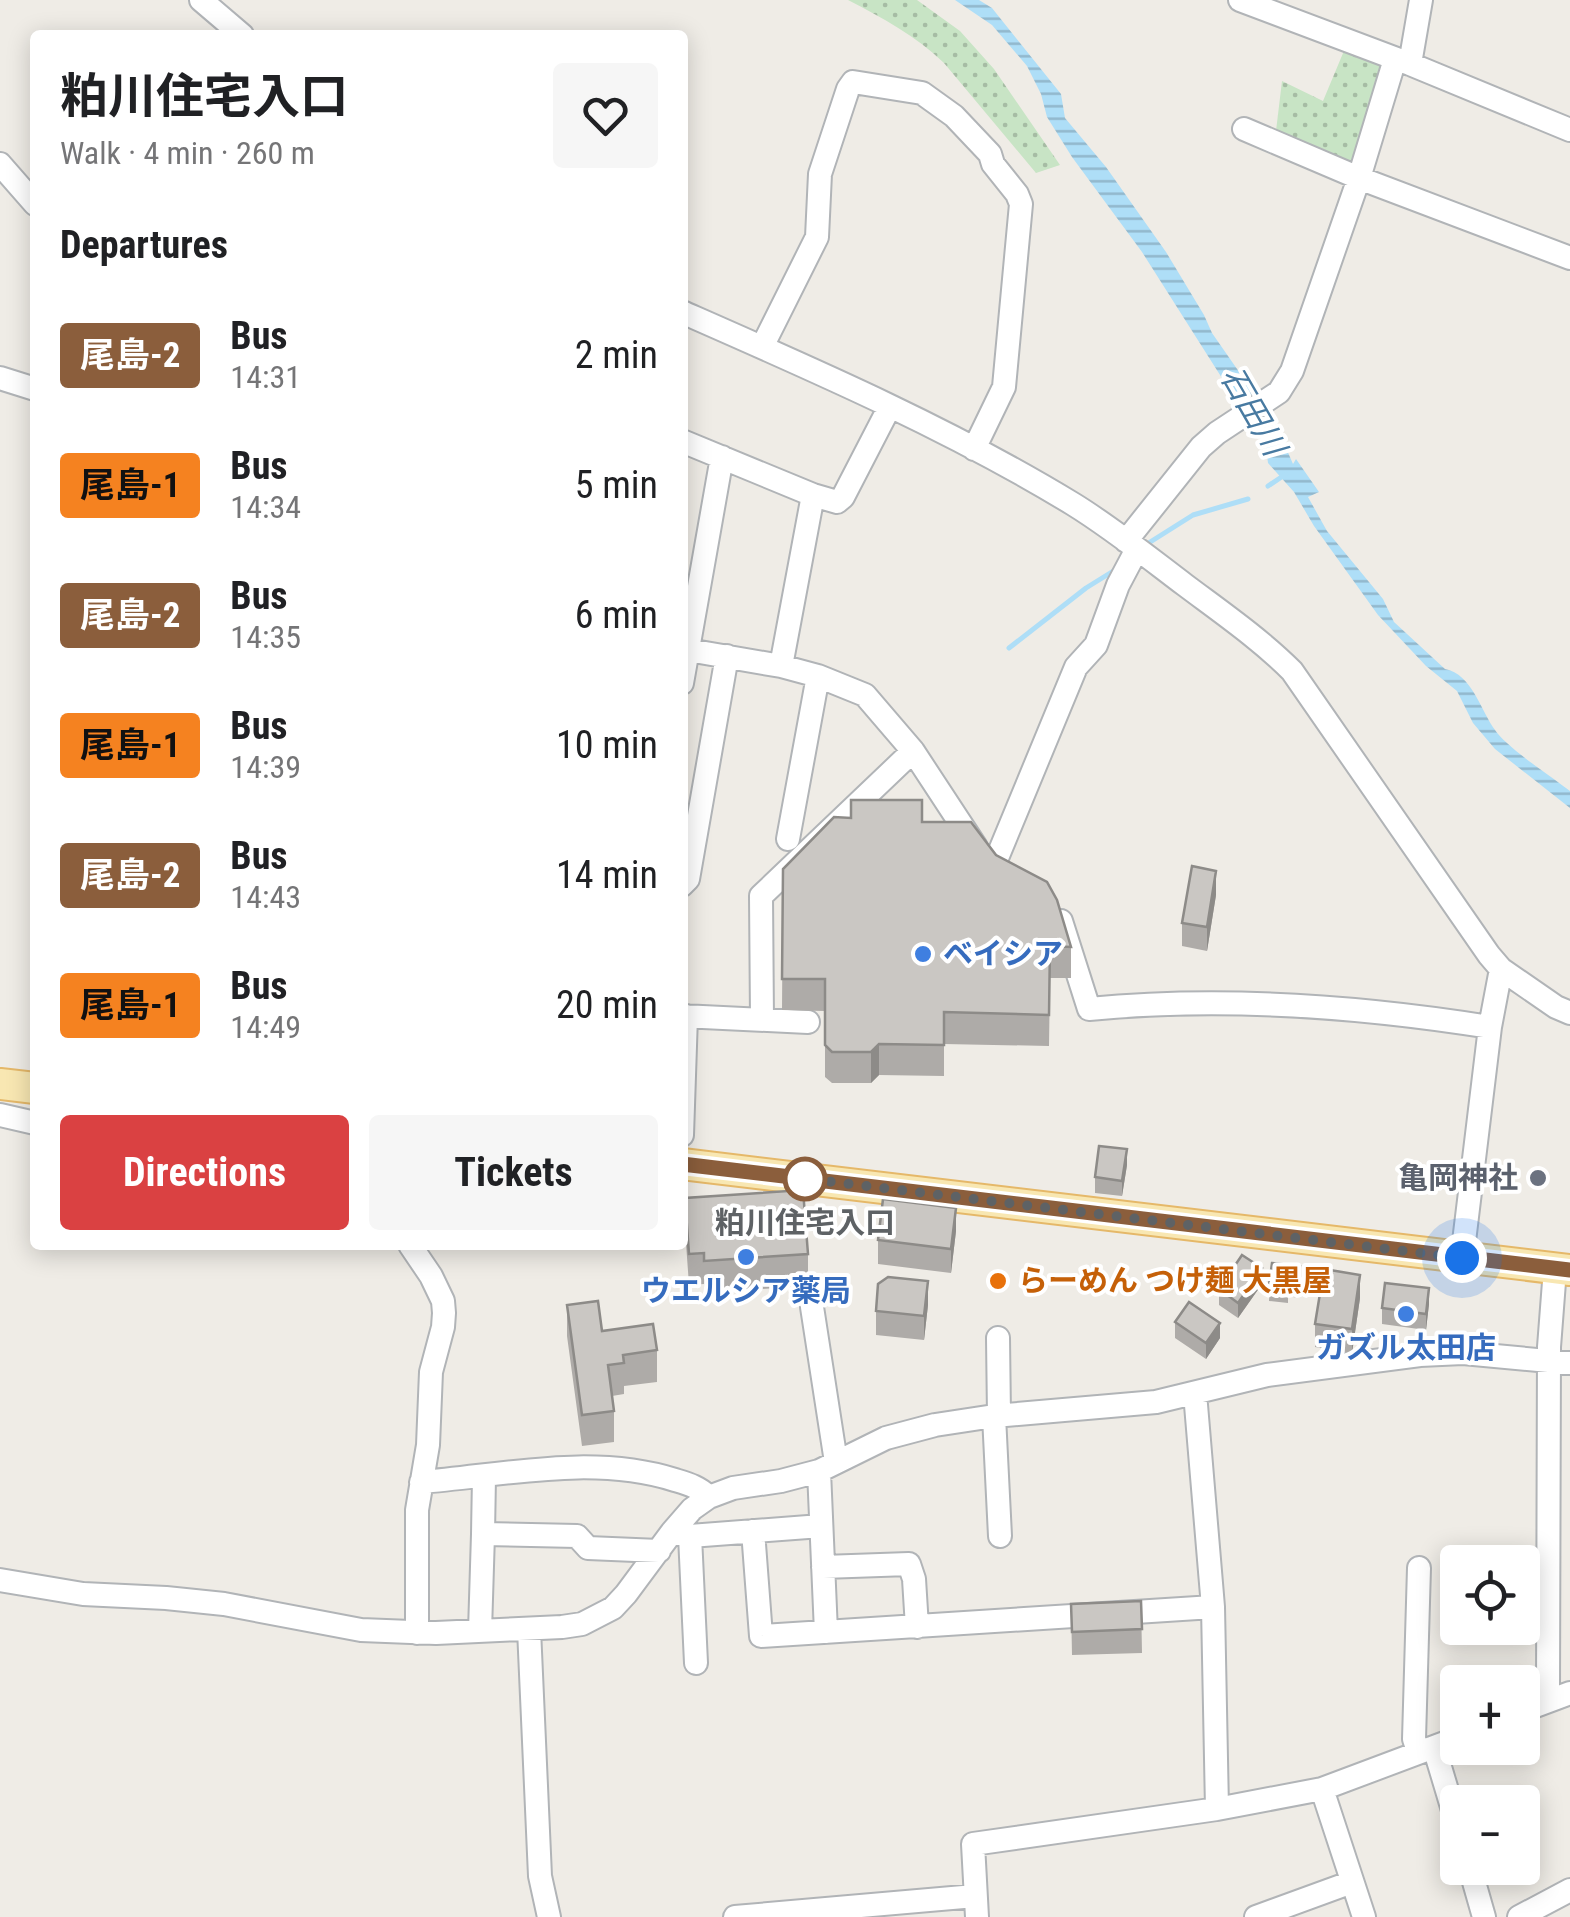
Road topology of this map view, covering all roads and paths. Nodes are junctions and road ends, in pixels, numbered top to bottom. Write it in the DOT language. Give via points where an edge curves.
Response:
graph roads {
  1 [pos="201,0"];
  2 [pos="1240,0"];
  3 [pos="1421,0"];
  4 [pos="236,30"];
  5 [pos="1402,62"];
  6 [pos="1244,129"];
  7 [pos="1570,130"];
  8 [pos="0,164"];
  9 [pos="1360,178"];
  10 [pos="30,198"];
  11 [pos="1570,258"];
  12 [pos="688,315"];
  13 [pos="762,347"];
  14 [pos="0,378"];
  15 [pos="30,388"];
  16 [pos="890,408"];
  17 [pos="688,443"];
  18 [pos="974,449"];
  19 [pos="722,457"];
  20 [pos="813,494"];
  21 [pos="1132,545"];
  22 [pos="688,650"];
  23 [pos="726,656"];
  24 [pos="781,666"];
  25 [pos="818,676"];
  26 [pos="688,685"];
  27 [pos="720,692"];
  28 [pos="913,751"];
  29 [pos="788,839"];
  30 [pos="992,870"];
  31 [pos="688,880"];
  32 [pos="1012,888"];
  33 [pos="1040,902"];
  34 [pos="1501,969"];
  35 [pos="1570,1013"];
  36 [pos="688,1016"];
  37 [pos="762,1019"];
  38 [pos="808,1022"];
  39 [pos="1490,1027"];
  40 [pos="0,1084"];
  41 [pos="30,1087"];
  42 [pos="0,1116"];
  43 [pos="30,1122"];
  44 [pos="688,1165"];
  45 [pos="413,1250"];
  46 [pos="1462,1258"];
  47 [pos="1562,1270"];
  48 [pos="812,1307"];
  49 [pos="998,1338"];
  50 [pos="1560,1362"];
  51 [pos="1194,1393"];
  52 [pos="997,1416"];
  53 [pos="828,1466"];
  54 [pos="484,1477"];
  55 [pos="422,1482"];
  56 [pos="708,1497"];
  57 [pos="821,1526"];
  58 [pos="753,1531"];
  59 [pos="483,1534"];
  60 [pos="1000,1536"];
  61 [pos="674,1539"];
  62 [pos="822,1567"];
  63 [pos="1418,1568"];
  64 [pos="0,1580"];
  65 [pos="1212,1607"];
  66 [pos="918,1628"];
  67 [pos="529,1629"];
  68 [pos="480,1630"];
  69 [pos="826,1632"];
  70 [pos="416,1633"];
  71 [pos="696,1663"];
  72 [pos="1560,1697"];
  73 [pos="1440,1744"];
  74 [pos="1426,1749"];
  75 [pos="1441,1785"];
  76 [pos="1322,1789"];
  77 [pos="1217,1809"];
  78 [pos="1352,1882"];
  79 [pos="1475,1885"];
  80 [pos="1570,1890"];
  81 [pos="976,1907"];
  82 [pos="549,1917"];
  83 [pos="735,1917"];
  84 [pos="1256,1917"];
  85 [pos="1364,1917"];
  86 [pos="1484,1917"];
  87 [pos="1519,1917"];
  1 -- 4 [label="street"];
  2 -- 5 [label="street"];
  3 -- 5 [label="street"];
  5 -- 7 [label="street"];
  5 -- 9 [label="street"];
  6 -- 9 [label="street"];
  8 -- 10 [label="street"];
  9 -- 11 [label="street"];
  9 -- 21 [label="street" via="1279,392 1201,447"];
  12 -- 13 [label="street"];
  13 -- 16 [label="street"];
  13 -- 18 [label="street" via="816,237 820,174 848,89 853,82 922,93 990,154 1021,204 1004,387"];
  14 -- 15 [label="street"];
  16 -- 18 [label="street"];
  16 -- 20 [label="street" via="843,497 832,502"];
  17 -- 19 [label="street"];
  18 -- 21 [label="street"];
  19 -- 20 [label="street"];
  19 -- 22 [label="street"];
  20 -- 24 [label="street"];
  21 -- 30 [label="street" via="1096,646 1076,667"];
  21 -- 34 [label="street" via="1292,671"];
  22 -- 23 [label="street"];
  23 -- 24 [label="street"];
  23 -- 27 [label="street"];
  24 -- 25 [label="street"];
  25 -- 28 [label="street" via="866,696"];
  25 -- 29 [label="street"];
  26 -- 27 [label="street"];
  27 -- 31 [label="street"];
  28 -- 30 [label="street"];
  28 -- 37 [label="street" via="761,896"];
  30 -- 32 [label="street"];
  33 -- 39 [label="street" via="1060,917 1089,1010 1210,1002 1408,1014"];
  34 -- 35 [label="street"];
  34 -- 39 [label="street"];
  36 -- 37 [label="street"];
  37 -- 38 [label="street"];
  39 -- 46 [label="street"];
  40 -- 41 [label="main road"];
  42 -- 43 [label="street"];
  44 -- 46 [label="main road"];
  45 -- 55 [label="street" via="443,1301"];
  46 -- 47 [label="main road"];
  47 -- 50 [label="street" via="1549,1348"];
  48 -- 53 [label="street"];
  49 -- 52 [label="street"];
  50 -- 51 [label="street" via="1442,1354 1267,1375"];
  50 -- 72 [label="street" via="1548,1690"];
  51 -- 52 [label="street"];
  51 -- 65 [label="street"];
  52 -- 53 [label="street" via="886,1438"];
  52 -- 60 [label="street"];
  53 -- 56 [label="street"];
  53 -- 57 [label="street"];
  54 -- 55 [label="street"];
  54 -- 56 [label="street" via="604,1466 694,1486"];
  54 -- 59 [label="street"];
  55 -- 70 [label="street"];
  56 -- 61 [label="street"];
  57 -- 58 [label="street"];
  57 -- 62 [label="street"];
  58 -- 61 [label="street"];
  58 -- 69 [label="street" via="761,1636"];
  59 -- 61 [label="street" via="577,1536 588,1548"];
  59 -- 68 [label="street"];
  61 -- 67 [label="street" via="602,1616"];
  61 -- 71 [label="street"];
  62 -- 66 [label="street" via="909,1564"];
  62 -- 69 [label="street"];
  63 -- 74 [label="street" via="1414,1740"];
  64 -- 70 [label="street"];
  65 -- 66 [label="street"];
  65 -- 77 [label="street"];
  66 -- 69 [label="street"];
  67 -- 68 [label="street"];
  67 -- 82 [label="street" via="540,1876"];
  68 -- 70 [label="street"];
  73 -- 74 [label="street"];
  74 -- 75 [label="street"];
  74 -- 76 [label="street"];
  76 -- 77 [label="street"];
  76 -- 78 [label="street"];
  77 -- 81 [label="street" via="974,1844"];
  78 -- 84 [label="street"];
  78 -- 85 [label="street"];
  79 -- 86 [label="street"];
  80 -- 87 [label="street"];
  81 -- 83 [label="street"];
}
